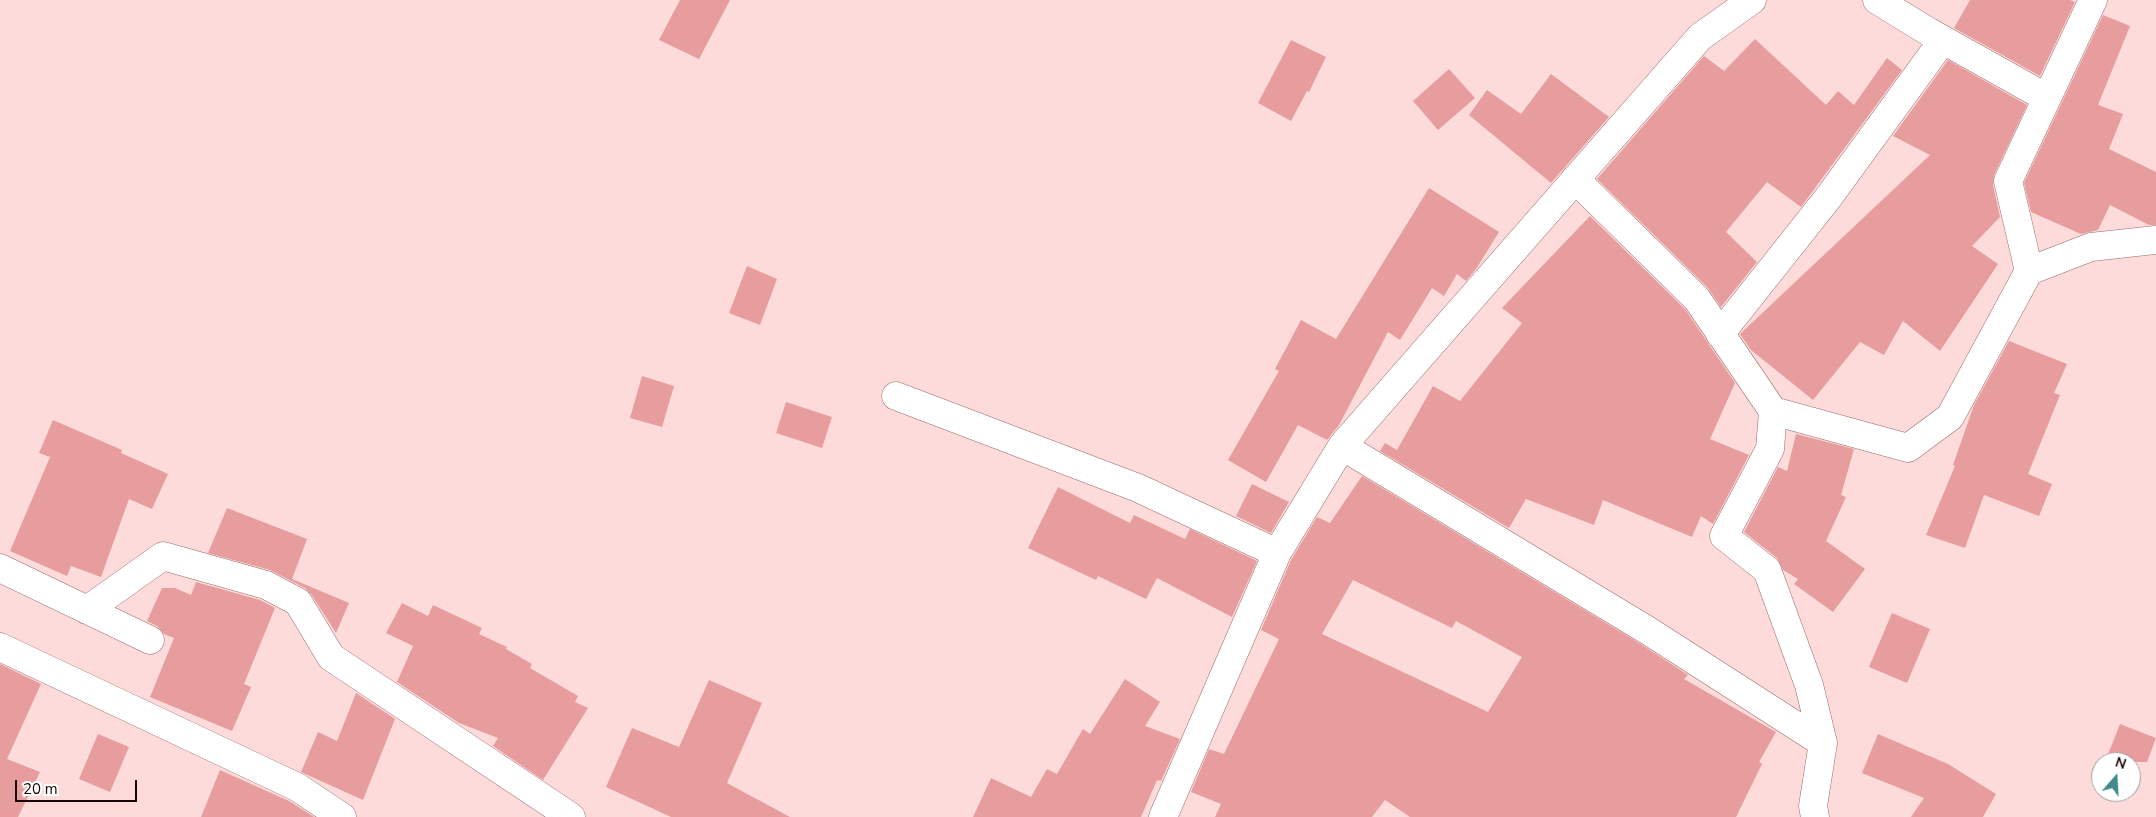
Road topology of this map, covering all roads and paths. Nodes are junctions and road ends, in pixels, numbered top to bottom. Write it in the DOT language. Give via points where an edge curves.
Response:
graph roads {
  1 [pos="1752,0"];
  2 [pos="1877,0"];
  3 [pos="2093,0"];
  4 [pos="1944,40"];
  5 [pos="2047,98"];
  6 [pos="1575,179"];
  7 [pos="2156,240"];
  8 [pos="2029,271"];
  9 [pos="1720,334"];
  10 [pos="896,396"];
  11 [pos="1773,411"];
  12 [pos="1342,446"];
  13 [pos="1277,553"];
  14 [pos="0,568"];
  15 [pos="87,610"];
  16 [pos="150,640"];
  17 [pos="0,647"];
  18 [pos="1823,743"];
  19 [pos="342,817"];
  20 [pos="571,817"];
  21 [pos="1164,817"];
  22 [pos="1816,817"];
  1 -- 6 [label="street" via="1700,37"];
  2 -- 4 [label="street"];
  3 -- 5 [label="street"];
  4 -- 5 [label="street"];
  4 -- 9 [label="street" via="1828,198"];
  5 -- 8 [label="street" via="2008,181"];
  6 -- 9 [label="street" via="1697,299"];
  6 -- 12 [label="street"];
  7 -- 8 [label="street" via="2091,247"];
  8 -- 11 [label="street" via="1950,417 1908,448"];
  9 -- 11 [label="street"];
  10 -- 13 [label="street" via="1138,488"];
  11 -- 18 [label="street" via="1770,450 1724,536 1767,570 1809,686"];
  12 -- 13 [label="street"];
  12 -- 18 [label="street" via="1648,630"];
  13 -- 21 [label="street"];
  14 -- 15 [label="street"];
  15 -- 16 [label="street"];
  15 -- 20 [label="street" via="163,556 266,585 298,602 331,657"];
  17 -- 19 [label="street" via="297,787"];
  18 -- 22 [label="street" via="1814,806"];
}
